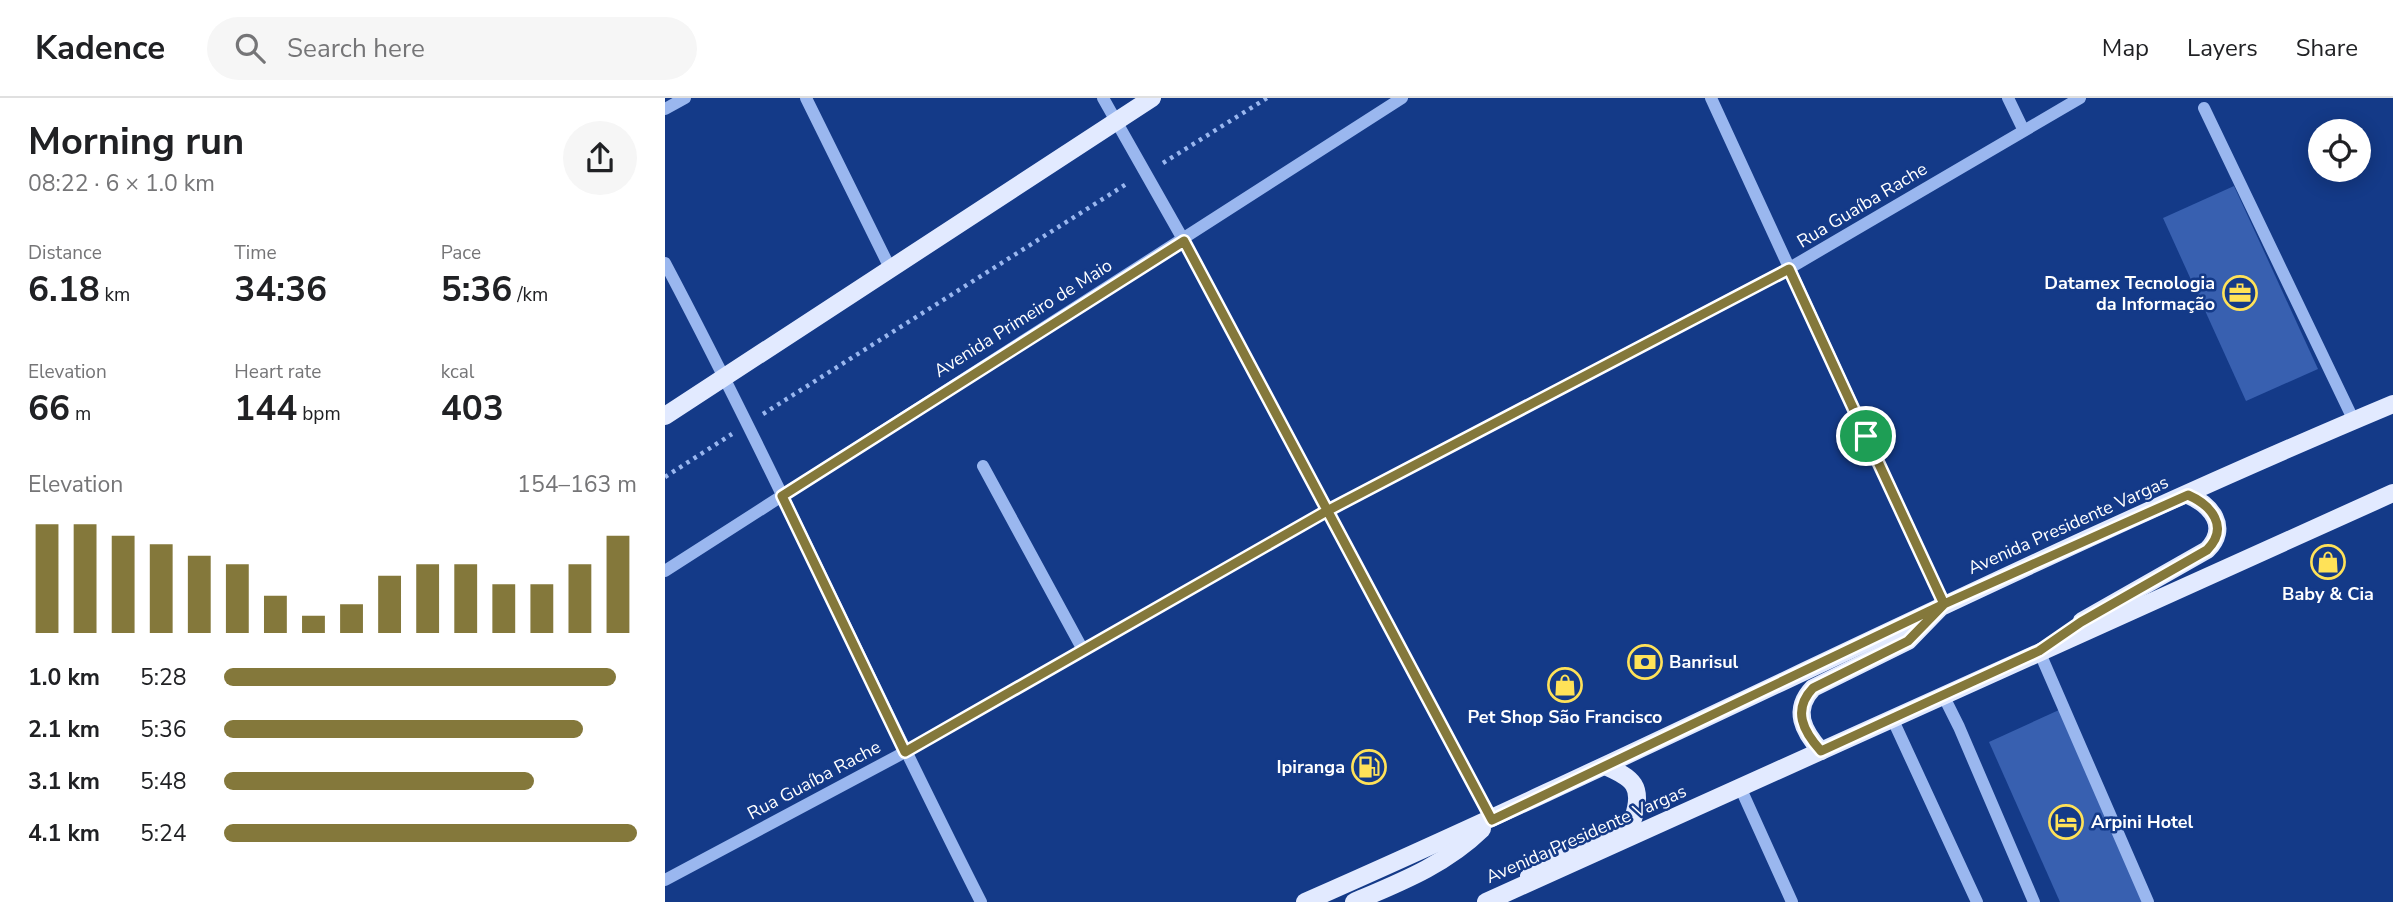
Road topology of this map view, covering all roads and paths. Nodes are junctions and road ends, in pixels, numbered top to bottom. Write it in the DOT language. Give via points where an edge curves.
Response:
graph roads {
  1 [pos="685,98"];
  2 [pos="806,98"];
  3 [pos="1103,98"];
  4 [pos="1152,98"];
  5 [pos="1267,98"];
  6 [pos="1402,98"];
  7 [pos="1711,98"];
  8 [pos="2008,98"];
  9 [pos="2080,98"];
  10 [pos="2204,108"];
  11 [pos="665,109"];
  12 [pos="1115,122"];
  13 [pos="2023,130"];
  14 [pos="1144,173"];
  15 [pos="1184,241"];
  16 [pos="665,263"];
  17 [pos="890,268"];
  18 [pos="1789,269"];
  19 [pos="725,377"];
  20 [pos="2393,404"];
  21 [pos="665,416"];
  22 [pos="2354,421"];
  23 [pos="748,424"];
  24 [pos="983,466"];
  25 [pos="665,477"];
  26 [pos="2393,493"];
  27 [pos="2188,495"];
  28 [pos="782,496"];
  29 [pos="1325,512"];
  30 [pos="665,571"];
  31 [pos="1944,604"];
  32 [pos="1083,650"];
  33 [pos="2039,651"];
  34 [pos="1943,695"];
  35 [pos="1892,718"];
  36 [pos="1821,751"];
  37 [pos="905,752"];
  38 [pos="1605,766"];
  39 [pos="1741,787"];
  40 [pos="1492,820"];
  41 [pos="665,880"];
  42 [pos="1517,888"];
  43 [pos="981,902"];
  44 [pos="1305,902"];
  45 [pos="1354,902"];
  46 [pos="1486,902"];
  47 [pos="1793,902"];
  48 [pos="1977,902"];
  49 [pos="2034,902"];
  50 [pos="2148,902"];
  1 -- 11 [label="street"];
  2 -- 17 [label="street"];
  3 -- 12 [label="street"];
  4 -- 12 [label="main road"];
  5 -- 14 [label="path"];
  6 -- 15 [label="street, Avenida Primeiro de Maio"];
  7 -- 18 [label="street"];
  8 -- 13 [label="street"];
  9 -- 13 [label="street, Rua Guaíba Rache"];
  10 -- 22 [label="street"];
  12 -- 14 [label="street"];
  12 -- 17 [label="main road"];
  13 -- 18 [label="street, Rua Guaíba Rache"];
  14 -- 15 [label="street"];
  14 -- 23 [label="path"];
  15 -- 28 [label="street, Avenida Primeiro de Maio"];
  15 -- 29 [label="street"];
  16 -- 19 [label="street"];
  17 -- 19 [label="main road"];
  18 -- 29 [label="street, Rua Guaíba Rache"];
  18 -- 31 [label="street"];
  19 -- 21 [label="main road"];
  19 -- 23 [label="street"];
  20 -- 22 [label="main road, Avenida Presidente Vargas"];
  22 -- 27 [label="main road, Avenida Presidente Vargas"];
  23 -- 25 [label="path"];
  23 -- 28 [label="street"];
  24 -- 32 [label="street"];
  26 -- 33 [label="main road, Avenida Presidente Vargas"];
  27 -- 31 [label="main road, Avenida Presidente Vargas"];
  27 -- 33 [label="main road" via="2205,502 2214,514 2215,542"];
  28 -- 30 [label="street, Avenida Primeiro de Maio"];
  28 -- 37 [label="street"];
  29 -- 32 [label="street, Rua Guaíba Rache"];
  29 -- 40 [label="street"];
  31 -- 36 [label="main road" via="1908,641 1805,696 1801,722 1805,734"];
  31 -- 38 [label="main road, Avenida Presidente Vargas"];
  32 -- 37 [label="street, Rua Guaíba Rache"];
  33 -- 34 [label="main road, Avenida Presidente Vargas"];
  33 -- 50 [label="street"];
  34 -- 35 [label="main road, Avenida Presidente Vargas"];
  34 -- 49 [label="street"];
  35 -- 36 [label="main road, Avenida Presidente Vargas"];
  35 -- 48 [label="street"];
  36 -- 39 [label="main road, Avenida Presidente Vargas"];
  37 -- 41 [label="street, Rua Guaíba Rache"];
  37 -- 43 [label="street"];
  38 -- 40 [label="main road, Avenida Presidente Vargas"];
  38 -- 42 [label="main road" via="1628,776 1636,787 1633,819 1563,850"];
  39 -- 42 [label="main road, Avenida Presidente Vargas"];
  39 -- 47 [label="street"];
  40 -- 44 [label="main road, Avenida Presidente Vargas"];
  40 -- 45 [label="main road" via="1436,866"];
  42 -- 46 [label="main road, Avenida Presidente Vargas"];
}
